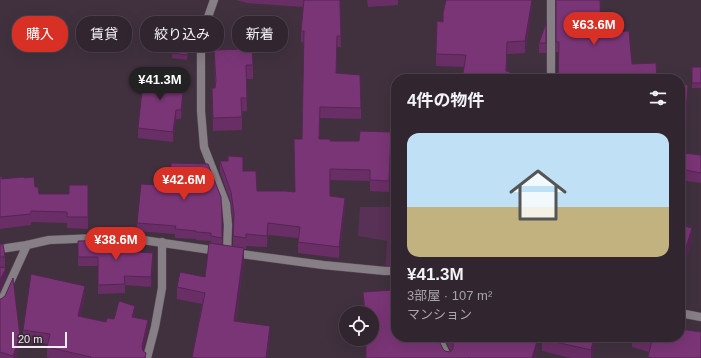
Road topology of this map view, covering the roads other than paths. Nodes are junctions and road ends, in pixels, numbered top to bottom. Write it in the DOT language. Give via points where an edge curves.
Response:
graph roads {
  1 [pos="214,0"];
  2 [pos="551,0"];
  3 [pos="551,74"];
  4 [pos="162,242"];
  5 [pos="27,245"];
  6 [pos="0,249"];
  7 [pos="227,252"];
  8 [pos="391,271"];
  9 [pos="0,304"];
  10 [pos="685,314"];
  11 [pos="701,317"];
  12 [pos="440,342"];
  13 [pos="146,358"];
  14 [pos="448,358"];
  1 -- 7 [label="street" via="201,37 201,111 204,147 226,204"];
  2 -- 3 [label="street"];
  4 -- 5 [label="street" via="122,237 49,240"];
  4 -- 7 [label="street"];
  4 -- 13 [label="street" via="162,288"];
  5 -- 6 [label="street"];
  5 -- 9 [label="street"];
  7 -- 8 [label="street"];
  10 -- 11 [label="street"];
  12 -- 14 [label="street"];
}
